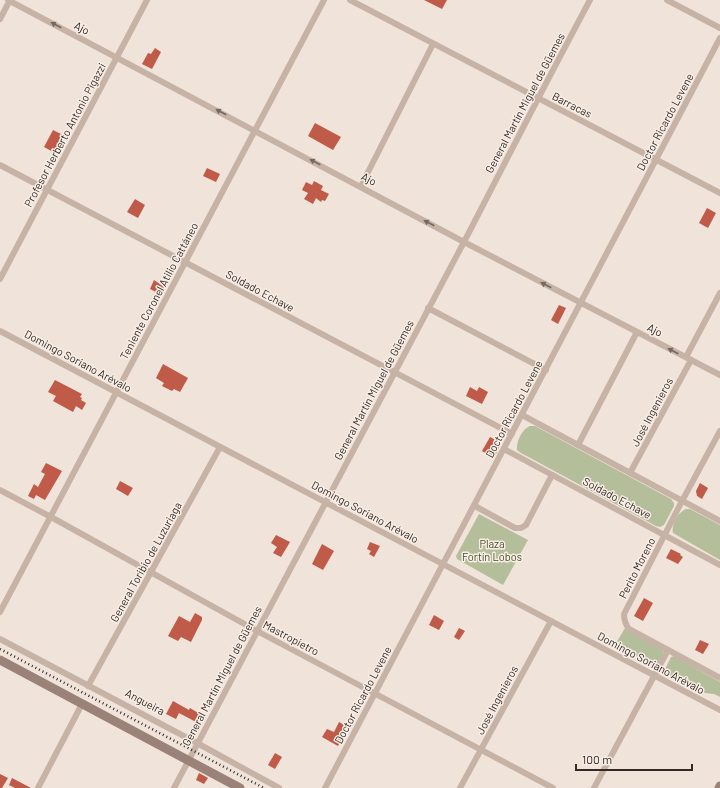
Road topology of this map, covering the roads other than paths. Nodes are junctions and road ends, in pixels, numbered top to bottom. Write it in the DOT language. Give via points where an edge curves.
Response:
graph roads {
  1 [pos="9,0"];
  2 [pos="147,0"];
  3 [pos="324,0"];
  4 [pos="350,0"];
  5 [pos="590,0"];
  6 [pos="667,0"];
  7 [pos="0,19"];
  8 [pos="720,28"];
  9 [pos="720,38"];
  10 [pos="433,44"];
  11 [pos="117,58"];
  12 [pos="538,98"];
  13 [pos="255,130"];
  14 [pos="656,160"];
  15 [pos="0,165"];
  16 [pos="361,186"];
  17 [pos="47,191"];
  18 [pos="720,193"];
  19 [pos="464,242"];
  20 [pos="185,263"];
  21 [pos="0,279"];
  22 [pos="720,293"];
  23 [pos="581,302"];
  24 [pos="428,308"];
  25 [pos="0,331"];
  26 [pos="638,332"];
  27 [pos="688,359"];
  28 [pos="546,370"];
  29 [pos="394,372"];
  30 [pos="720,375"];
  31 [pos="116,392"];
  32 [pos="522,415"];
  33 [pos="720,431"];
  34 [pos="512,434"];
  35 [pos="578,445"];
  36 [pos="220,447"];
  37 [pos="504,449"];
  38 [pos="630,473"];
  39 [pos="552,475"];
  40 [pos="0,490"];
  41 [pos="682,501"];
  42 [pos="326,503"];
  43 [pos="475,506"];
  44 [pos="51,517"];
  45 [pos="720,521"];
  46 [pos="665,535"];
  47 [pos="443,564"];
  48 [pos="720,564"];
  49 [pos="151,573"];
  50 [pos="0,612"];
  51 [pos="551,621"];
  52 [pos="256,631"];
  53 [pos="0,639"];
  54 [pos="668,650"];
  55 [pos="0,660"];
  56 [pos="655,676"];
  57 [pos="720,678"];
  58 [pos="88,686"];
  59 [pos="375,694"];
  60 [pos="82,704"];
  61 [pos="720,710"];
  62 [pos="197,743"];
  63 [pos="481,750"];
  64 [pos="189,760"];
  65 [pos="38,788"];
  66 [pos="174,788"];
  67 [pos="240,788"];
  68 [pos="279,788"];
  69 [pos="325,788"];
  70 [pos="460,788"];
  71 [pos="553,788"];
  72 [pos="594,788"];
  1 -- 7 [label="street"];
  11 -- 1 [label="street, Ajo, one-way"];
  2 -- 11 [label="street, Profesor Herberto Antonio Pigazzi"];
  3 -- 13 [label="street, Teniente Coronel Atilio Cattáneo"];
  4 -- 10 [label="street, Barracas"];
  5 -- 12 [label="street, General Martín Miguel de Güemes"];
  6 -- 8 [label="street"];
  9 -- 14 [label="street, Doctor Ricardo Levene"];
  10 -- 12 [label="street, Barracas"];
  10 -- 16 [label="street"];
  13 -- 11 [label="street, Ajo, one-way"];
  11 -- 17 [label="street, Profesor Herberto Antonio Pigazzi"];
  12 -- 14 [label="street, Barracas"];
  12 -- 19 [label="street, General Martín Miguel de Güemes"];
  16 -- 13 [label="street, Ajo, one-way"];
  13 -- 20 [label="street, Teniente Coronel Atilio Cattáneo"];
  14 -- 18 [label="street, Barracas"];
  14 -- 23 [label="street, Doctor Ricardo Levene"];
  15 -- 17 [label="street, Soldado Echave"];
  19 -- 16 [label="street, Ajo, one-way"];
  17 -- 20 [label="street, Soldado Echave"];
  17 -- 21 [label="street, Profesor Herberto Antonio Pigazzi"];
  23 -- 19 [label="street, Ajo, one-way"];
  19 -- 24 [label="street, General Martín Miguel de Güemes"];
  20 -- 29 [label="street, Soldado Echave"];
  20 -- 31 [label="street, Teniente Coronel Atilio Cattáneo"];
  22 -- 27 [label="street, José Ingenieros"];
  23 -- 26 [label="street, Ajo"];
  23 -- 28 [label="street, Doctor Ricardo Levene"];
  24 -- 28 [label="street"];
  24 -- 29 [label="street, General Martín Miguel de Güemes"];
  25 -- 31 [label="street, Domingo Soriano Arévalo"];
  27 -- 26 [label="street, Ajo, one-way"];
  26 -- 35 [label="street"];
  27 -- 30 [label="street, Ajo"];
  27 -- 38 [label="street, José Ingenieros"];
  28 -- 32 [label="street, Doctor Ricardo Levene"];
  29 -- 34 [label="street, Soldado Echave"];
  29 -- 42 [label="street, General Martín Miguel de Güemes"];
  31 -- 36 [label="street, Domingo Soriano Arévalo"];
  31 -- 44 [label="street, Teniente Coronel Atilio Cattáneo"];
  32 -- 34 [label="street, Doctor Ricardo Levene"];
  32 -- 35 [label="street"];
  33 -- 41 [label="street, Perito Moreno"];
  34 -- 37 [label="street, Doctor Ricardo Levene"];
  35 -- 38 [label="street"];
  36 -- 42 [label="street, Domingo Soriano Arévalo"];
  36 -- 49 [label="street, General Toribio de Luzuriaga"];
  37 -- 39 [label="street, Soldado Echave"];
  37 -- 43 [label="street, Doctor Ricardo Levene"];
  38 -- 41 [label="street"];
  39 -- 43 [label="street" via="526,525 521,528 515,528"];
  39 -- 46 [label="street, Soldado Echave"];
  40 -- 44 [label="street, Mastropietro"];
  41 -- 45 [label="street"];
  41 -- 46 [label="street, Perito Moreno"];
  42 -- 47 [label="street, Domingo Soriano Arévalo"];
  42 -- 52 [label="street, General Martín Miguel de Güemes"];
  43 -- 47 [label="street, Doctor Ricardo Levene"];
  44 -- 49 [label="street, Mastropietro"];
  44 -- 50 [label="street, Teniente Coronel Atilio Cattáneo"];
  46 -- 48 [label="street, Soldado Echave"];
  46 -- 54 [label="street, Perito Moreno" via="624,614 624,620 629,629"];
  47 -- 51 [label="street, Domingo Soriano Arévalo"];
  47 -- 59 [label="street, Doctor Ricardo Levene"];
  49 -- 52 [label="street, Mastropietro"];
  49 -- 58 [label="street, General Toribio de Luzuriaga"];
  51 -- 56 [label="street, Domingo Soriano Arévalo"];
  51 -- 63 [label="street, José Ingenieros"];
  52 -- 59 [label="street, Mastropietro"];
  52 -- 62 [label="street, General Martín Miguel de Güemes"];
  53 -- 58 [label="street, Angueira"];
  54 -- 56 [label="street"];
  54 -- 57 [label="street"];
  55 -- 60 [label="street"];
  56 -- 61 [label="street, Domingo Soriano Arévalo"];
  56 -- 72 [label="street"];
  58 -- 62 [label="street, Angueira"];
  59 -- 63 [label="street, Mastropietro"];
  59 -- 69 [label="street, Doctor Ricardo Levene"];
  60 -- 64 [label="street"];
  60 -- 65 [label="street"];
  62 -- 64 [label="street, General Martín Miguel de Güemes"];
  62 -- 68 [label="street, Angueira"];
  63 -- 70 [label="street, José Ingenieros"];
  63 -- 71 [label="street, Mastropietro"];
  64 -- 66 [label="street, General Martín Miguel de Güemes"];
  64 -- 67 [label="street"];
}
